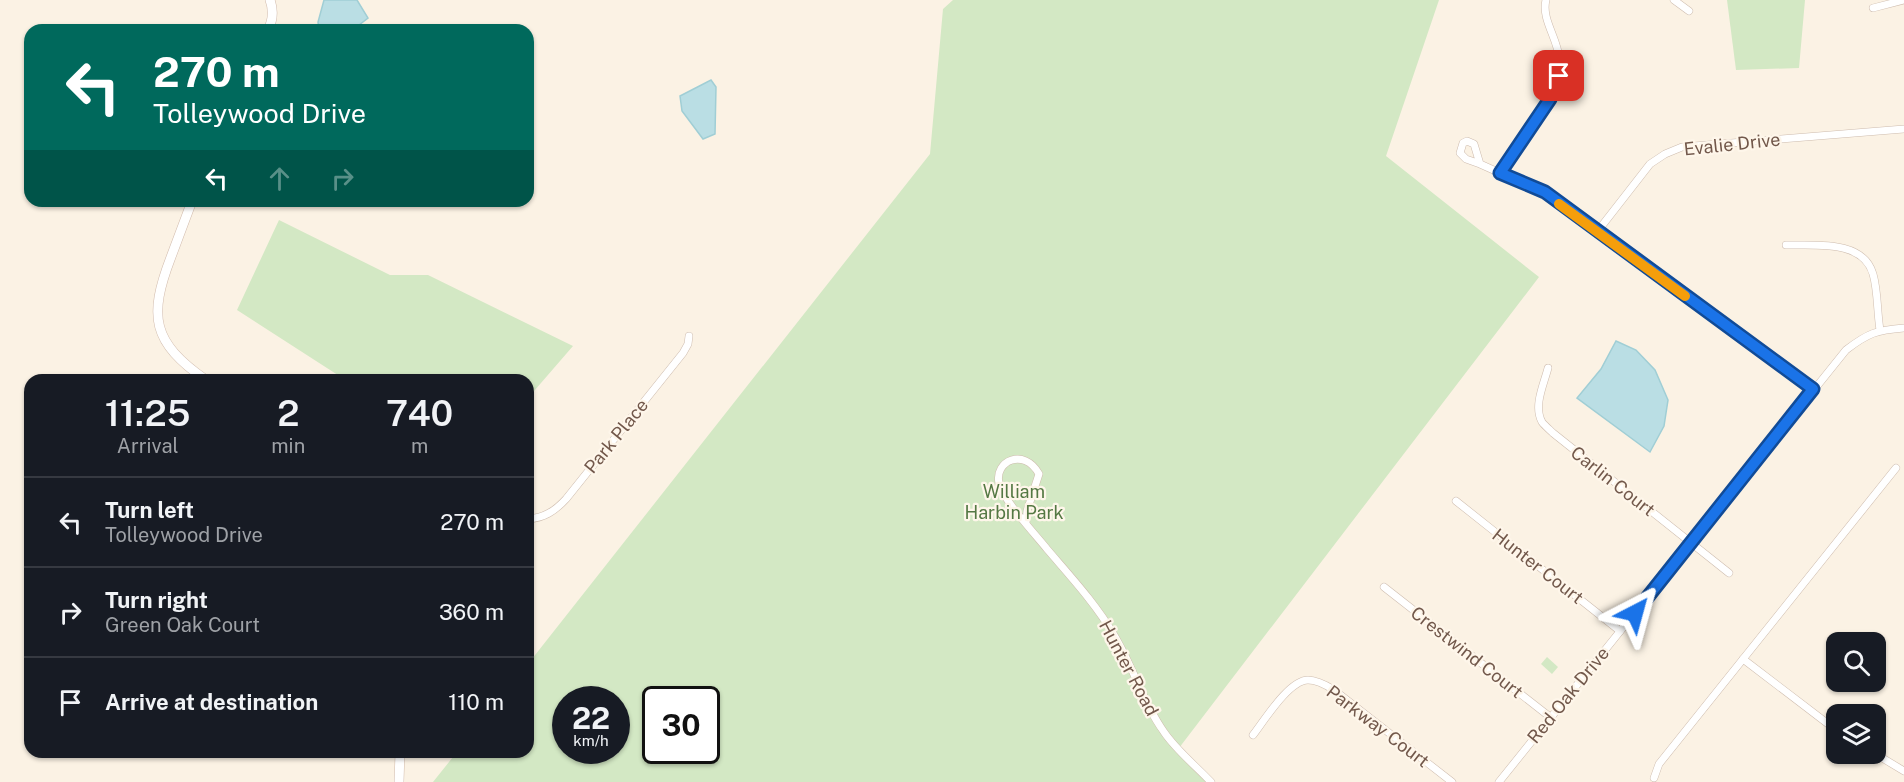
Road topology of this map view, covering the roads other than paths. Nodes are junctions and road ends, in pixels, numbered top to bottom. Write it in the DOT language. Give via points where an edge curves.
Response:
graph roads {
  1 [pos="270,0"];
  2 [pos="1546,0"];
  3 [pos="1674,0"];
  4 [pos="1904,0"];
  5 [pos="1873,8"];
  6 [pos="1689,11"];
  7 [pos="271,24"];
  8 [pos="1904,129"];
  9 [pos="1480,164"];
  10 [pos="1500,173"];
  11 [pos="190,207"];
  12 [pos="1597,232"];
  13 [pos="1786,245"];
  14 [pos="1904,328"];
  15 [pos="1880,330"];
  16 [pos="689,336"];
  17 [pos="1548,368"];
  18 [pos="199,374"];
  19 [pos="1813,389"];
  20 [pos="1896,468"];
  21 [pos="1456,501"];
  22 [pos="534,518"];
  23 [pos="1026,524"];
  24 [pos="1692,543"];
  25 [pos="1729,573"];
  26 [pos="1384,587"];
  27 [pos="1620,631"];
  28 [pos="1743,659"];
  29 [pos="1550,717"];
  30 [pos="1826,722"];
  31 [pos="1253,735"];
  32 [pos="400,758"];
  33 [pos="1886,760"];
  34 [pos="1904,771"];
  35 [pos="1654,778"];
  36 [pos="399,782"];
  37 [pos="1211,782"];
  38 [pos="1452,782"];
  39 [pos="1499,782"];
  1 -- 7 [label="street"];
  2 -- 10 [label="street" via="1544,9 1559,56 1559,76 1550,99"];
  3 -- 6 [label="street"];
  4 -- 5 [label="street"];
  8 -- 12 [label="street, Evalie Drive" via="1682,147 1650,164"];
  9 -- 10 [label="street"];
  10 -- 12 [label="street" via="1545,192"];
  11 -- 18 [label="street" via="157,301 160,329 171,350"];
  12 -- 19 [label="street"];
  13 -- 15 [label="street" via="1840,247 1867,261 1873,274"];
  14 -- 15 [label="street, Red Oak Drive"];
  15 -- 19 [label="street, Red Oak Drive" via="1846,350"];
  16 -- 22 [label="street, Park Place" via="683,353 566,500 551,513"];
  17 -- 24 [label="street, Carlin Court" via="1539,399 1542,422"];
  19 -- 24 [label="street, Red Oak Drive"];
  20 -- 28 [label="street"];
  21 -- 27 [label="street, Hunter Court"];
  23 -- 23 [label="street, Hunter Road" via="998,480 1003,466 1019,458 1028,460 1039,474"];
  23 -- 37 [label="street, Hunter Road" via="1114,635 1164,733"];
  24 -- 25 [label="street, Carlin Court"];
  24 -- 27 [label="street, Red Oak Drive"];
  26 -- 29 [label="street, Crestwind Court"];
  27 -- 29 [label="street, Red Oak Drive"];
  28 -- 30 [label="street"];
  28 -- 35 [label="street" via="1659,764"];
  29 -- 39 [label="street, Red Oak Drive"];
  31 -- 38 [label="street, Parkway Court" via="1295,684 1306,680 1318,682 1334,690"];
  32 -- 36 [label="street"];
  33 -- 34 [label="street"];
}
